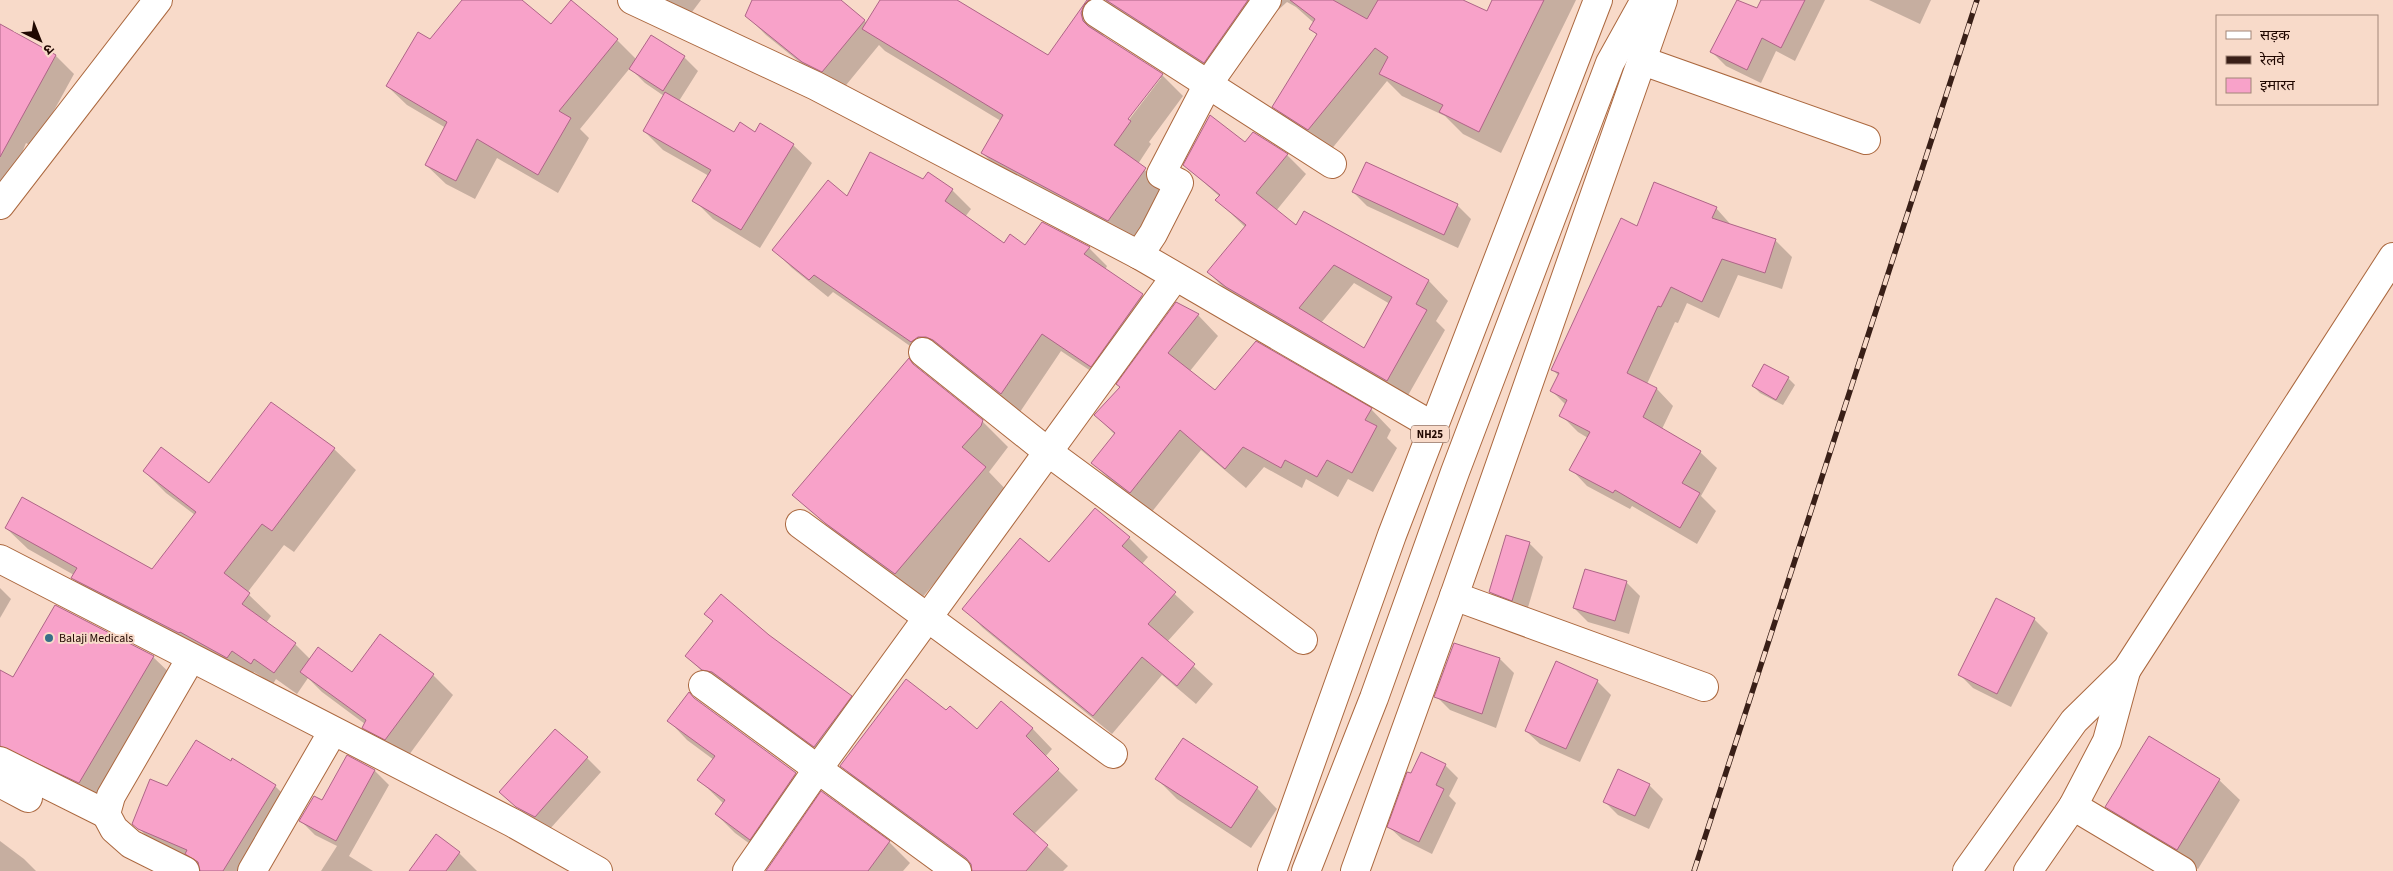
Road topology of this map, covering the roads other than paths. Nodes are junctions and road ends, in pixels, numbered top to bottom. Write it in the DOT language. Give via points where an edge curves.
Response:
graph roads {
  1 [pos="158,0"];
  2 [pos="632,0"];
  3 [pos="1267,0"];
  4 [pos="1598,0"];
  5 [pos="1616,0"];
  6 [pos="1645,0"];
  7 [pos="1663,0"];
  8 [pos="1097,13"];
  9 [pos="1643,61"];
  10 [pos="1610,63"];
  11 [pos="1208,84"];
  12 [pos="1866,140"];
  13 [pos="1332,164"];
  14 [pos="0,205"];
  15 [pos="1139,255"];
  16 [pos="2393,258"];
  17 [pos="1175,277"];
  18 [pos="924,352"];
  19 [pos="1433,426"];
  20 [pos="1048,452"];
  21 [pos="800,524"];
  22 [pos="0,559"];
  23 [pos="1454,596"];
  24 [pos="928,616"];
  25 [pos="1303,640"];
  26 [pos="190,658"];
  27 [pos="2127,669"];
  28 [pos="703,685"];
  29 [pos="1704,687"];
  30 [pos="333,731"];
  31 [pos="1113,754"];
  32 [pos="0,761"];
  33 [pos="817,770"];
  34 [pos="0,783"];
  35 [pos="28,798"];
  36 [pos="2073,806"];
  37 [pos="106,814"];
  38 [pos="186,871"];
  39 [pos="252,871"];
  40 [pos="598,871"];
  41 [pos="748,871"];
  42 [pos="957,871"];
  43 [pos="1272,871"];
  44 [pos="1306,871"];
  45 [pos="1355,871"];
  46 [pos="1967,871"];
  47 [pos="2028,871"];
  48 [pos="2182,871"];
  1 -- 14 [label="street"];
  2 -- 15 [label="street" via="816,86"];
  3 -- 11 [label="street"];
  4 -- 19 [label="street, NH25"];
  5 -- 10 [label="street"];
  6 -- 10 [label="street"];
  7 -- 9 [label="street"];
  8 -- 11 [label="street"];
  9 -- 12 [label="street"];
  9 -- 23 [label="street"];
  10 -- 44 [label="street" via="1455,472 1374,698"];
  11 -- 13 [label="street"];
  11 -- 15 [label="street" via="1161,174 1179,183"];
  15 -- 17 [label="street"];
  16 -- 27 [label="street"];
  17 -- 19 [label="street"];
  17 -- 20 [label="street"];
  18 -- 20 [label="street"];
  19 -- 43 [label="street, NH25"];
  20 -- 24 [label="street"];
  20 -- 25 [label="street"];
  21 -- 24 [label="street"];
  22 -- 26 [label="street"];
  23 -- 29 [label="street"];
  23 -- 45 [label="street"];
  24 -- 31 [label="street"];
  24 -- 33 [label="street"];
  26 -- 30 [label="street"];
  26 -- 37 [label="street" via="111,796"];
  27 -- 36 [label="street" via="2107,741"];
  27 -- 46 [label="street" via="2074,721"];
  28 -- 33 [label="street"];
  30 -- 39 [label="street"];
  30 -- 40 [label="street" via="513,823"];
  32 -- 37 [label="street"];
  33 -- 41 [label="street"];
  33 -- 42 [label="street"];
  34 -- 35 [label="street"];
  36 -- 47 [label="street"];
  36 -- 48 [label="street"];
  37 -- 38 [label="street" via="114,829 131,844"];
}
